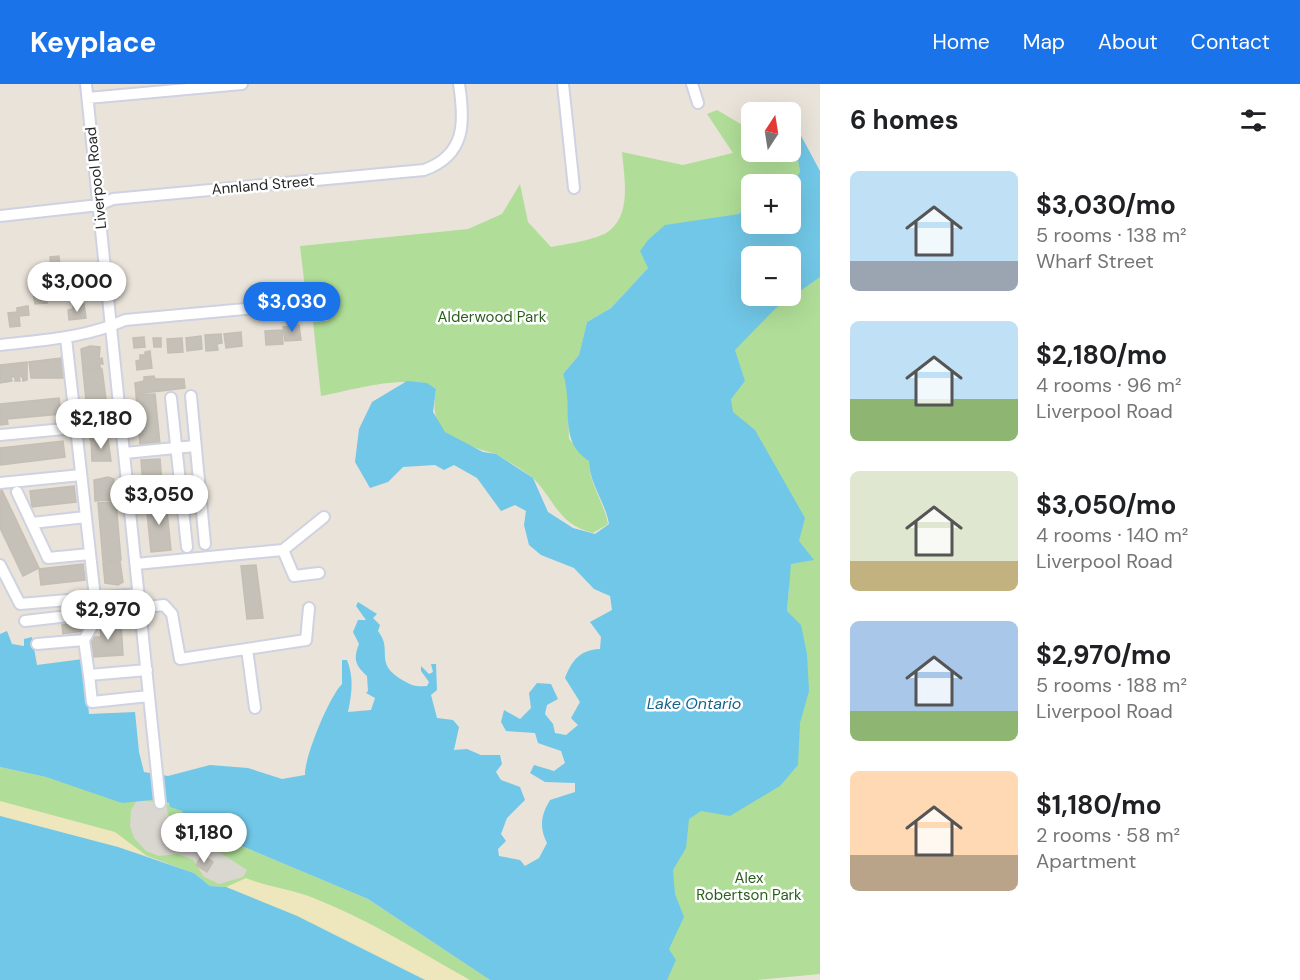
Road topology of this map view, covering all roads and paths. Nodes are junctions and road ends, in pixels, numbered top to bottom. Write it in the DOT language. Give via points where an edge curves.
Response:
graph roads {
  1 [pos="86,84"];
  2 [pos="242,84"];
  3 [pos="459,84"];
  4 [pos="563,84"];
  5 [pos="692,84"];
  6 [pos="88,98"];
  7 [pos="698,103"];
  8 [pos="574,188"];
  9 [pos="99,205"];
  10 [pos="0,216"];
  11 [pos="320,302"];
  12 [pos="111,326"];
  13 [pos="66,338"];
  14 [pos="0,345"];
  15 [pos="191,396"];
  16 [pos="171,398"];
  17 [pos="75,428"];
  18 [pos="0,435"];
  19 [pos="195,446"];
  20 [pos="176,447"];
  21 [pos="124,453"];
  22 [pos="81,475"];
  23 [pos="0,483"];
  24 [pos="17,492"];
  25 [pos="86,517"];
  26 [pos="324,517"];
  27 [pos="32,523"];
  28 [pos="205,544"];
  29 [pos="187,547"];
  30 [pos="283,550"];
  31 [pos="90,554"];
  32 [pos="136,564"];
  33 [pos="0,565"];
  34 [pos="319,573"];
  35 [pos="139,594"];
  36 [pos="95,598"];
  37 [pos="309,608"];
  38 [pos="141,612"];
  39 [pos="25,621"];
  40 [pos="84,640"];
  41 [pos="37,644"];
  42 [pos="247,649"];
  43 [pos="147,670"];
  44 [pos="89,675"];
  45 [pos="149,696"];
  46 [pos="255,708"];
  47 [pos="160,803"];
  1 -- 6 [label="street, Liverpool Road"];
  2 -- 6 [label="street"];
  3 -- 9 [label="street, Annland Street" via="462,131 452,153 440,164 424,170 113,199"];
  4 -- 8 [label="street"];
  5 -- 7 [label="street"];
  6 -- 9 [label="street, Liverpool Road"];
  9 -- 10 [label="street, Annland Street"];
  9 -- 12 [label="street, Liverpool Road"];
  11 -- 12 [label="street" via="125,320"];
  12 -- 13 [label="street"];
  12 -- 21 [label="street, Liverpool Road"];
  13 -- 14 [label="street"];
  13 -- 17 [label="street"];
  15 -- 19 [label="street"];
  16 -- 20 [label="street"];
  17 -- 18 [label="street"];
  17 -- 22 [label="street"];
  19 -- 20 [label="street"];
  19 -- 28 [label="street"];
  20 -- 21 [label="street"];
  20 -- 29 [label="street"];
  21 -- 32 [label="street, Liverpool Road"];
  22 -- 23 [label="street"];
  22 -- 25 [label="street"];
  24 -- 27 [label="street"];
  25 -- 27 [label="street"];
  25 -- 31 [label="street"];
  26 -- 30 [label="street"];
  27 -- 31 [label="street" via="48,558"];
  30 -- 32 [label="street"];
  30 -- 34 [label="street" via="294,576"];
  31 -- 36 [label="street"];
  32 -- 35 [label="street, Liverpool Road"];
  33 -- 36 [label="street" via="20,604"];
  35 -- 36 [label="street"];
  35 -- 38 [label="street, Liverpool Road"];
  37 -- 42 [label="street" via="306,640"];
  38 -- 39 [label="street"];
  38 -- 40 [label="street" via="94,623"];
  38 -- 42 [label="street" via="164,605 172,614 180,659"];
  38 -- 43 [label="street, Liverpool Road"];
  40 -- 41 [label="street"];
  40 -- 44 [label="street"];
  42 -- 46 [label="street"];
  43 -- 44 [label="street"];
  43 -- 45 [label="street, Liverpool Road"];
  44 -- 45 [label="street" via="93,702"];
  45 -- 47 [label="street, Liverpool Road"];
}
